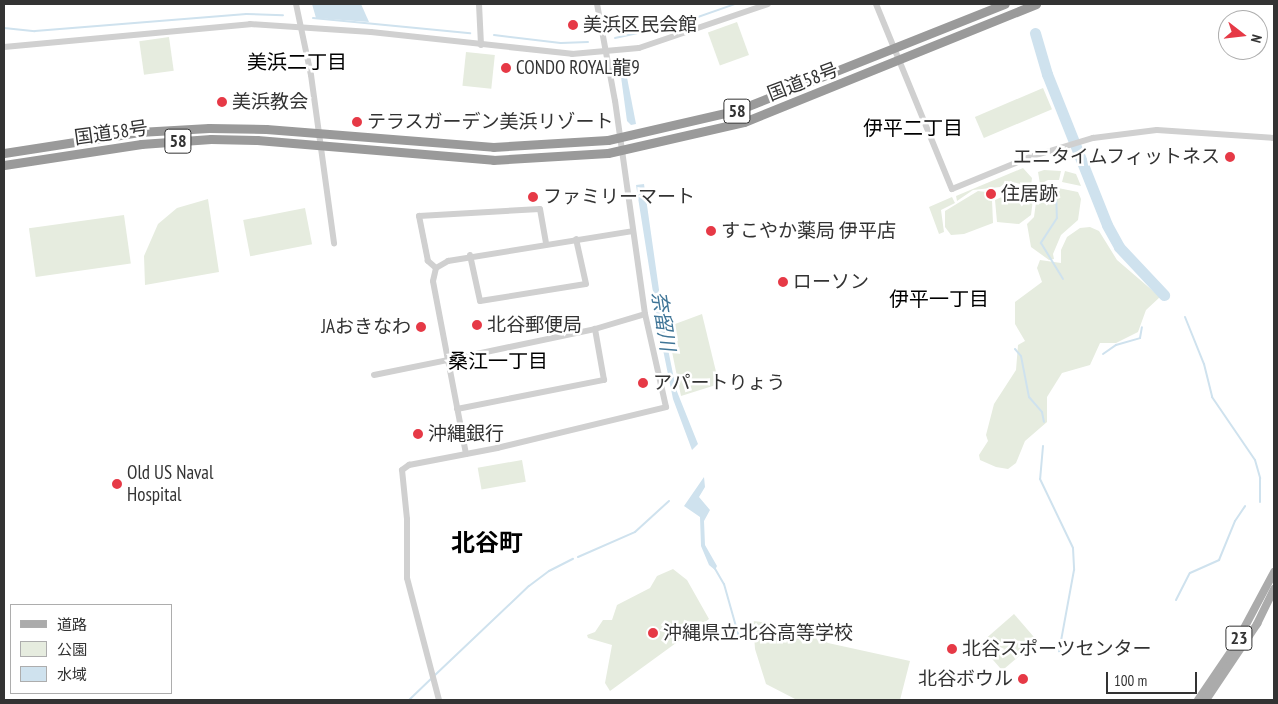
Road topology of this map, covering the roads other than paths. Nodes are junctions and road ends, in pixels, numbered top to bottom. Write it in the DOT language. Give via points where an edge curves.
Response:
graph roads {
  1 [pos="296,4"];
  2 [pos="479,4"];
  3 [pos="597,4"];
  4 [pos="768,4"];
  5 [pos="876,4"];
  6 [pos="1005,4"];
  7 [pos="1036,4"];
  8 [pos="302,26"];
  9 [pos="481,45"];
  10 [pos="4,46"];
  11 [pos="893,50"];
  12 [pos="606,52"];
  13 [pos="898,61"];
  14 [pos="320,133"];
  15 [pos="620,138"];
  16 [pos="1274,138"];
  17 [pos="321,146"];
  18 [pos="622,150"];
  19 [pos="4,153"];
  20 [pos="4,165"];
  21 [pos="633,231"];
  22 [pos="576,239"];
  23 [pos="546,243"];
  24 [pos="334,244"];
  25 [pos="470,255"];
  26 [pos="436,268"];
  27 [pos="645,314"];
  28 [pos="595,328"];
  29 [pos="448,360"];
  30 [pos="374,375"];
  31 [pos="457,409"];
  32 [pos="466,454"];
  33 [pos="1274,572"];
  34 [pos="1274,589"];
  35 [pos="438,699"];
  36 [pos="1198,700"];
  37 [pos="1206,700"];
  1 -- 8 [label="street"];
  2 -- 9 [label="street"];
  3 -- 12 [label="street"];
  4 -- 12 [label="street" via="639,48"];
  5 -- 11 [label="street"];
  6 -- 11 [label="highway, 国道58号 / 58"];
  7 -- 13 [label="highway, 国道58号 / 58"];
  8 -- 9 [label="street"];
  8 -- 10 [label="street" via="230,25"];
  8 -- 14 [label="street"];
  9 -- 12 [label="street" via="572,54"];
  11 -- 13 [label="street"];
  11 -- 15 [label="highway, 国道58号 / 58" via="738,110"];
  12 -- 15 [label="street"];
  13 -- 16 [label="street" via="952,189 1081,141 1157,130"];
  13 -- 18 [label="highway, 国道58号 / 58" via="744,122"];
  14 -- 15 [label="highway, 国道58号 / 58" via="493,147"];
  14 -- 17 [label="street"];
  14 -- 19 [label="highway, 国道58号 / 58" via="256,128 178,128"];
  15 -- 18 [label="street"];
  17 -- 18 [label="highway, 国道58号 / 58" via="493,160"];
  17 -- 20 [label="highway, 国道58号 / 58" via="257,140 178,140"];
  17 -- 24 [label="street"];
  18 -- 21 [label="street"];
  21 -- 22 [label="street"];
  21 -- 27 [label="street"];
  22 -- 23 [label="street"];
  22 -- 25 [label="street" via="586,284 480,301"];
  23 -- 25 [label="street"];
  23 -- 26 [label="street" via="540,209 419,216 428,262"];
  25 -- 26 [label="street" via="454,258"];
  26 -- 29 [label="street" via="433,281"];
  27 -- 28 [label="street"];
  27 -- 32 [label="street" via="666,407"];
  28 -- 29 [label="street"];
  28 -- 31 [label="street" via="604,380"];
  29 -- 30 [label="street"];
  29 -- 31 [label="street"];
  31 -- 32 [label="street"];
  32 -- 35 [label="street" via="409,465 402,470 407,519 406,570"];
  33 -- 36 [label="main road, 23" via="1234,647"];
  34 -- 37 [label="main road, 23" via="1257,624"];
}
